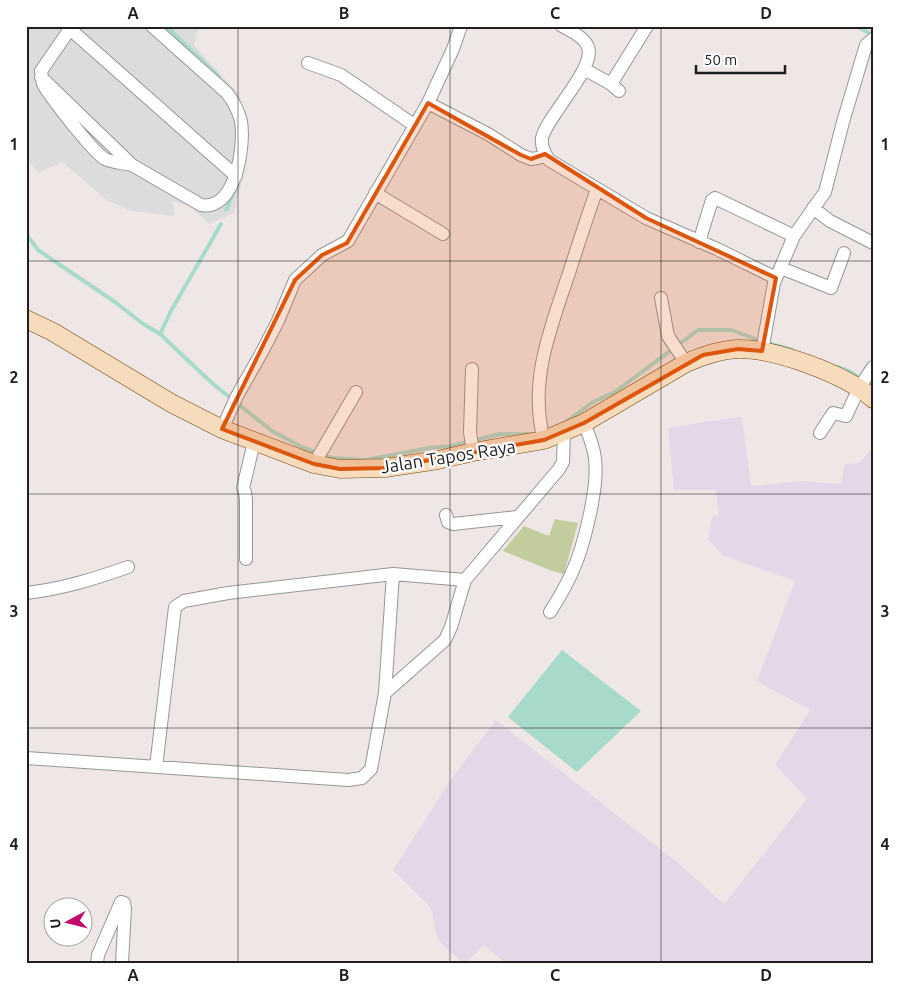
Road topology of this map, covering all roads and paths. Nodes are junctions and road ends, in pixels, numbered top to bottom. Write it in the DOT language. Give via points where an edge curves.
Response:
graph roads {
  1 [pos="152,26"];
  2 [pos="461,26"];
  3 [pos="647,26"];
  4 [pos="71,27"];
  5 [pos="566,27"];
  6 [pos="873,39"];
  7 [pos="308,63"];
  8 [pos="584,69"];
  9 [pos="428,103"];
  10 [pos="414,125"];
  11 [pos="545,154"];
  12 [pos="236,176"];
  13 [pos="597,189"];
  14 [pos="375,193"];
  15 [pos="813,208"];
  16 [pos="443,234"];
  17 [pos="794,236"];
  18 [pos="699,242"];
  19 [pos="873,243"];
  20 [pos="844,253"];
  21 [pos="779,273"];
  22 [pos="661,298"];
  23 [pos="26,319"];
  24 [pos="763,349"];
  25 [pos="682,358"];
  26 [pos="472,369"];
  27 [pos="865,379"];
  28 [pos="356,392"];
  29 [pos="873,399"];
  30 [pos="584,423"];
  31 [pos="222,430"];
  32 [pos="564,432"];
  33 [pos="820,433"];
  34 [pos="544,440"];
  35 [pos="254,442"];
  36 [pos="472,450"];
  37 [pos="318,457"];
  38 [pos="446,515"];
  39 [pos="517,518"];
  40 [pos="246,559"];
  41 [pos="128,567"];
  42 [pos="392,574"];
  43 [pos="465,580"];
  44 [pos="26,593"];
  45 [pos="550,612"];
  46 [pos="385,693"];
  47 [pos="26,758"];
  48 [pos="156,767"];
  49 [pos="97,963"];
  50 [pos="122,963"];
  1 -- 12 [label="street" via="234,103 240,117 242,137"];
  2 -- 9 [label="street"];
  3 -- 8 [label="street" via="615,87"];
  4 -- 12 [label="street"];
  4 -- 12 [label="street" via="42,69 42,76 132,165 201,205 209,206 221,200"];
  5 -- 8 [label="street" via="588,46 589,56"];
  6 -- 15 [label="street" via="866,46 825,192"];
  7 -- 10 [label="street" via="341,75"];
  8 -- 11 [label="street" via="544,132 542,147"];
  9 -- 10 [label="street"];
  9 -- 11 [label="street" via="531,160"];
  10 -- 14 [label="street"];
  11 -- 13 [label="street"];
  13 -- 18 [label="street" via="646,218"];
  13 -- 34 [label="street" via="545,343 538,392"];
  14 -- 16 [label="street"];
  14 -- 31 [label="street" via="347,242 322,255 294,280"];
  15 -- 17 [label="street"];
  15 -- 19 [label="street" via="830,221"];
  17 -- 18 [label="street" via="715,198"];
  17 -- 21 [label="street"];
  18 -- 21 [label="street"];
  20 -- 21 [label="street" via="831,288"];
  21 -- 24 [label="street"];
  22 -- 25 [label="street" via="670,340"];
  23 -- 31 [label="main road, Jalan Tapos Raya"];
  24 -- 25 [label="main road, Jalan Tapos Raya" via="719,351"];
  24 -- 27 [label="main road, Jalan Tapos Raya" via="816,368"];
  25 -- 30 [label="main road, Jalan Tapos Raya"];
  26 -- 36 [label="street"];
  27 -- 29 [label="main road, Jalan Tapos Raya"];
  27 -- 33 [label="street" via="846,416 834,413"];
  28 -- 37 [label="street"];
  30 -- 32 [label="main road, Jalan Tapos Raya"];
  30 -- 45 [label="street" via="595,458 592,500 576,566"];
  31 -- 35 [label="main road, Jalan Tapos Raya"];
  32 -- 34 [label="main road, Jalan Tapos Raya"];
  32 -- 39 [label="street" via="563,462"];
  34 -- 36 [label="main road, Jalan Tapos Raya"];
  35 -- 37 [label="main road, Jalan Tapos Raya"];
  35 -- 40 [label="street" via="243,488"];
  36 -- 37 [label="main road, Jalan Tapos Raya" via="438,460 385,468 340,469"];
  38 -- 39 [label="street" via="448,522 453,524"];
  39 -- 43 [label="street"];
  41 -- 44 [label="street" via="54,590"];
  42 -- 43 [label="street"];
  42 -- 46 [label="street"];
  42 -- 48 [label="street" via="228,593 184,601 175,607"];
  43 -- 46 [label="street" via="445,640"];
  46 -- 48 [label="street" via="371,769 362,778 348,780"];
  47 -- 48 [label="street"];
  49 -- 50 [label="street" via="121,902 125,908"];
}
